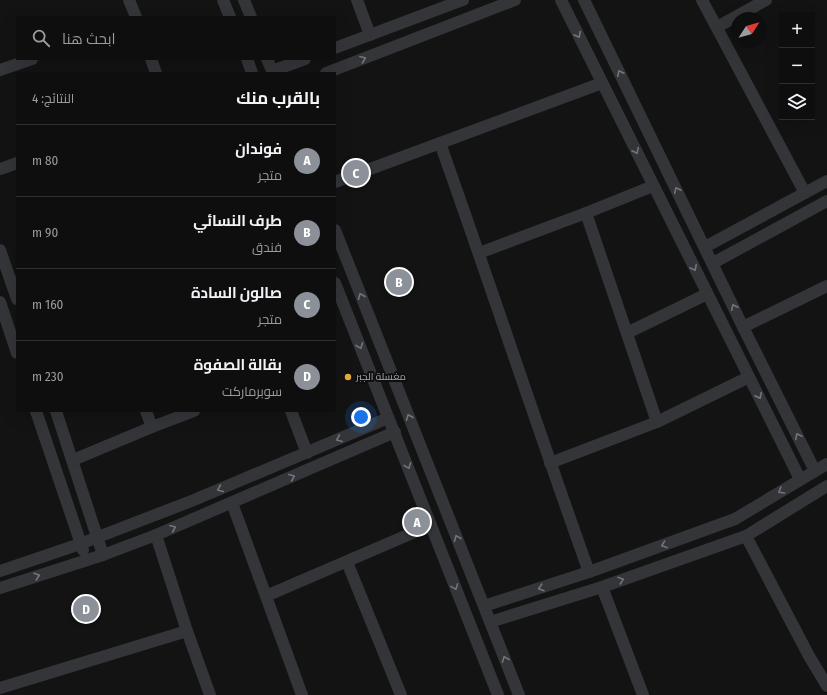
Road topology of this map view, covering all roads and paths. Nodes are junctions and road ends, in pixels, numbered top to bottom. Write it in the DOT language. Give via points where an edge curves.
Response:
graph roads {
  1 [pos="129,0"];
  2 [pos="223,0"];
  3 [pos="244,0"];
  4 [pos="357,0"];
  5 [pos="463,0"];
  6 [pos="515,0"];
  7 [pos="561,0"];
  8 [pos="584,0"];
  9 [pos="702,0"];
  10 [pos="766,0"];
  11 [pos="136,16"];
  12 [pos="230,16"];
  13 [pos="251,16"];
  14 [pos="717,27"];
  15 [pos="370,35"];
  16 [pos="336,48"];
  17 [pos="29,60"];
  18 [pos="151,60"];
  19 [pos="246,60"];
  20 [pos="267,60"];
  21 [pos="302,60"];
  22 [pos="0,70"];
  23 [pos="156,72"];
  24 [pos="252,72"];
  25 [pos="272,72"];
  26 [pos="329,72"];
  27 [pos="602,83"];
  28 [pos="440,143"];
  29 [pos="16,163"];
  30 [pos="0,169"];
  31 [pos="827,181"];
  32 [pos="336,182"];
  33 [pos="652,186"];
  34 [pos="805,193"];
  35 [pos="827,201"];
  36 [pos="586,213"];
  37 [pos="336,233"];
  38 [pos="705,247"];
  39 [pos="0,250"];
  40 [pos="479,252"];
  41 [pos="713,263"];
  42 [pos="336,286"];
  43 [pos="827,286"];
  44 [pos="707,294"];
  45 [pos="16,296"];
  46 [pos="0,302"];
  47 [pos="743,327"];
  48 [pos="627,333"];
  49 [pos="16,350"];
  50 [pos="749,377"];
  51 [pos="36,412"];
  52 [pos="56,412"];
  53 [pos="146,412"];
  54 [pos="191,412"];
  55 [pos="291,412"];
  56 [pos="388,418"];
  57 [pos="657,422"];
  58 [pos="152,427"];
  59 [pos="395,432"];
  60 [pos="307,453"];
  61 [pos="73,460"];
  62 [pos="550,463"];
  63 [pos="827,464"];
  64 [pos="815,471"];
  65 [pos="800,479"];
  66 [pos="827,486"];
  67 [pos="232,503"];
  68 [pos="431,525"];
  69 [pos="156,535"];
  70 [pos="746,536"];
  71 [pos="97,537"];
  72 [pos="80,544"];
  73 [pos="103,555"];
  74 [pos="86,561"];
  75 [pos="347,562"];
  76 [pos="0,571"];
  77 [pos="589,572"];
  78 [pos="602,587"];
  79 [pos="0,588"];
  80 [pos="266,596"];
  81 [pos="484,606"];
  82 [pos="490,622"];
  83 [pos="187,631"];
  84 [pos="827,686"];
  85 [pos="0,688"];
  86 [pos="210,695"];
  87 [pos="302,695"];
  88 [pos="401,695"];
  89 [pos="498,695"];
  90 [pos="519,695"];
  91 [pos="643,695"];
  1 -- 11 [label="street"];
  2 -- 12 [label="street"];
  3 -- 13 [label="street"];
  4 -- 15 [label="street"];
  5 -- 15 [label="street"];
  26 -- 6 [label="street, one-way"];
  7 -- 27 [label="street, one-way"];
  38 -- 8 [label="street, one-way"];
  9 -- 14 [label="street"];
  10 -- 14 [label="street"];
  14 -- 34 [label="street"];
  15 -- 16 [label="street"];
  17 -- 22 [label="street"];
  18 -- 23 [label="street"];
  19 -- 24 [label="street"];
  20 -- 25 [label="street"];
  21 -- 25 [label="street"];
  27 -- 28 [label="street"];
  27 -- 33 [label="street, one-way"];
  28 -- 32 [label="street"];
  28 -- 40 [label="street"];
  29 -- 30 [label="street"];
  31 -- 34 [label="street"];
  33 -- 36 [label="street"];
  33 -- 44 [label="street, one-way"];
  34 -- 38 [label="street"];
  35 -- 41 [label="street"];
  36 -- 40 [label="street"];
  36 -- 48 [label="street"];
  81 -- 37 [label="street, one-way"];
  38 -- 41 [label="street"];
  39 -- 45 [label="street"];
  40 -- 62 [label="street"];
  47 -- 41 [label="street, one-way"];
  42 -- 56 [label="street, one-way"];
  43 -- 47 [label="street"];
  44 -- 48 [label="street"];
  44 -- 50 [label="street"];
  46 -- 49 [label="street"];
  64 -- 47 [label="street, one-way"];
  48 -- 57 [label="street"];
  50 -- 57 [label="street"];
  50 -- 65 [label="street, one-way"];
  51 -- 72 [label="street"];
  52 -- 61 [label="street"];
  53 -- 58 [label="street"];
  54 -- 58 [label="street"];
  55 -- 60 [label="street"];
  56 -- 59 [label="street"];
  56 -- 60 [label="street, one-way"];
  57 -- 62 [label="street"];
  58 -- 61 [label="street"];
  67 -- 59 [label="street, one-way"];
  59 -- 68 [label="street, one-way"];
  60 -- 71 [label="street, one-way"];
  61 -- 71 [label="street"];
  62 -- 77 [label="street"];
  63 -- 64 [label="street"];
  64 -- 65 [label="street"];
  65 -- 77 [label="street, one-way" via="735,519"];
  66 -- 70 [label="street"];
  69 -- 67 [label="street, one-way"];
  67 -- 80 [label="street"];
  68 -- 75 [label="street"];
  68 -- 89 [label="street, one-way"];
  69 -- 73 [label="street"];
  69 -- 83 [label="street"];
  78 -- 70 [label="street, one-way"];
  70 -- 84 [label="street"];
  71 -- 72 [label="street"];
  71 -- 73 [label="street"];
  72 -- 74 [label="street"];
  72 -- 76 [label="street"];
  73 -- 74 [label="street"];
  79 -- 74 [label="street, one-way"];
  75 -- 80 [label="street"];
  75 -- 88 [label="street"];
  77 -- 81 [label="street, one-way"];
  78 -- 82 [label="street"];
  78 -- 91 [label="street"];
  80 -- 87 [label="street"];
  81 -- 82 [label="street"];
  90 -- 82 [label="street, one-way"];
  83 -- 85 [label="street"];
  83 -- 86 [label="street"];
}
